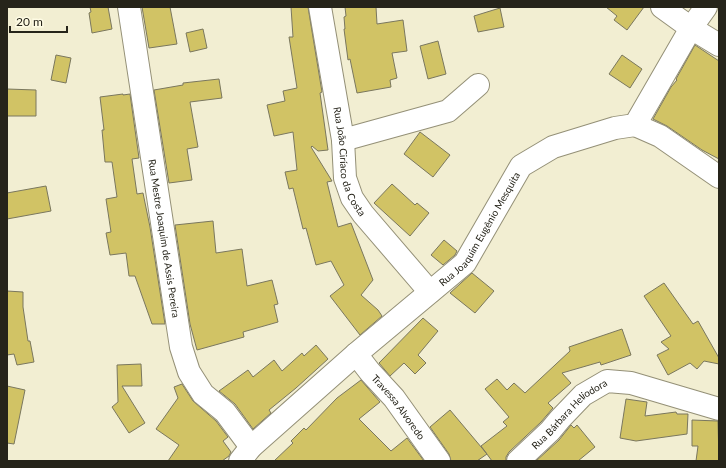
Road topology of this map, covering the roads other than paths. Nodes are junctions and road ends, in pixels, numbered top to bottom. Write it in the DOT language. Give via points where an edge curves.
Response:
graph roads {
  1 [pos="128,7"];
  2 [pos="320,7"];
  3 [pos="662,7"];
  4 [pos="706,7"];
  5 [pos="691,28"];
  6 [pos="719,45"];
  7 [pos="478,85"];
  8 [pos="635,125"];
  9 [pos="343,140"];
  10 [pos="719,177"];
  11 [pos="430,292"];
  12 [pos="356,354"];
  13 [pos="719,409"];
  14 [pos="245,454"];
  15 [pos="439,461"];
  16 [pos="518,461"];
  1 -- 14 [label="street, Rua Mestre Joaquim de Assis Pereira" via="181,347 190,372 203,394 225,412"];
  2 -- 9 [label="street, Rua João Ciríaco da Costa"];
  3 -- 5 [label="street"];
  4 -- 5 [label="street"];
  5 -- 6 [label="street"];
  5 -- 8 [label="street"];
  7 -- 9 [label="street" via="448,111"];
  8 -- 10 [label="street" via="660,136"];
  8 -- 11 [label="street, Rua Joaquim Eugênio Mesquita" via="616,128 553,147 522,166 465,263"];
  9 -- 11 [label="street, Rua João Ciríaco da Costa" via="345,178 352,198"];
  11 -- 12 [label="street, Rua Joaquim Eugênio Mesquita"];
  12 -- 14 [label="street, Rua Joaquim Eugênio Mesquita"];
  12 -- 15 [label="street, Travessa Alvoredo" via="394,398"];
  13 -- 16 [label="street, Rua Bárbara Heliodora" via="631,384 607,381 583,395"];
}
